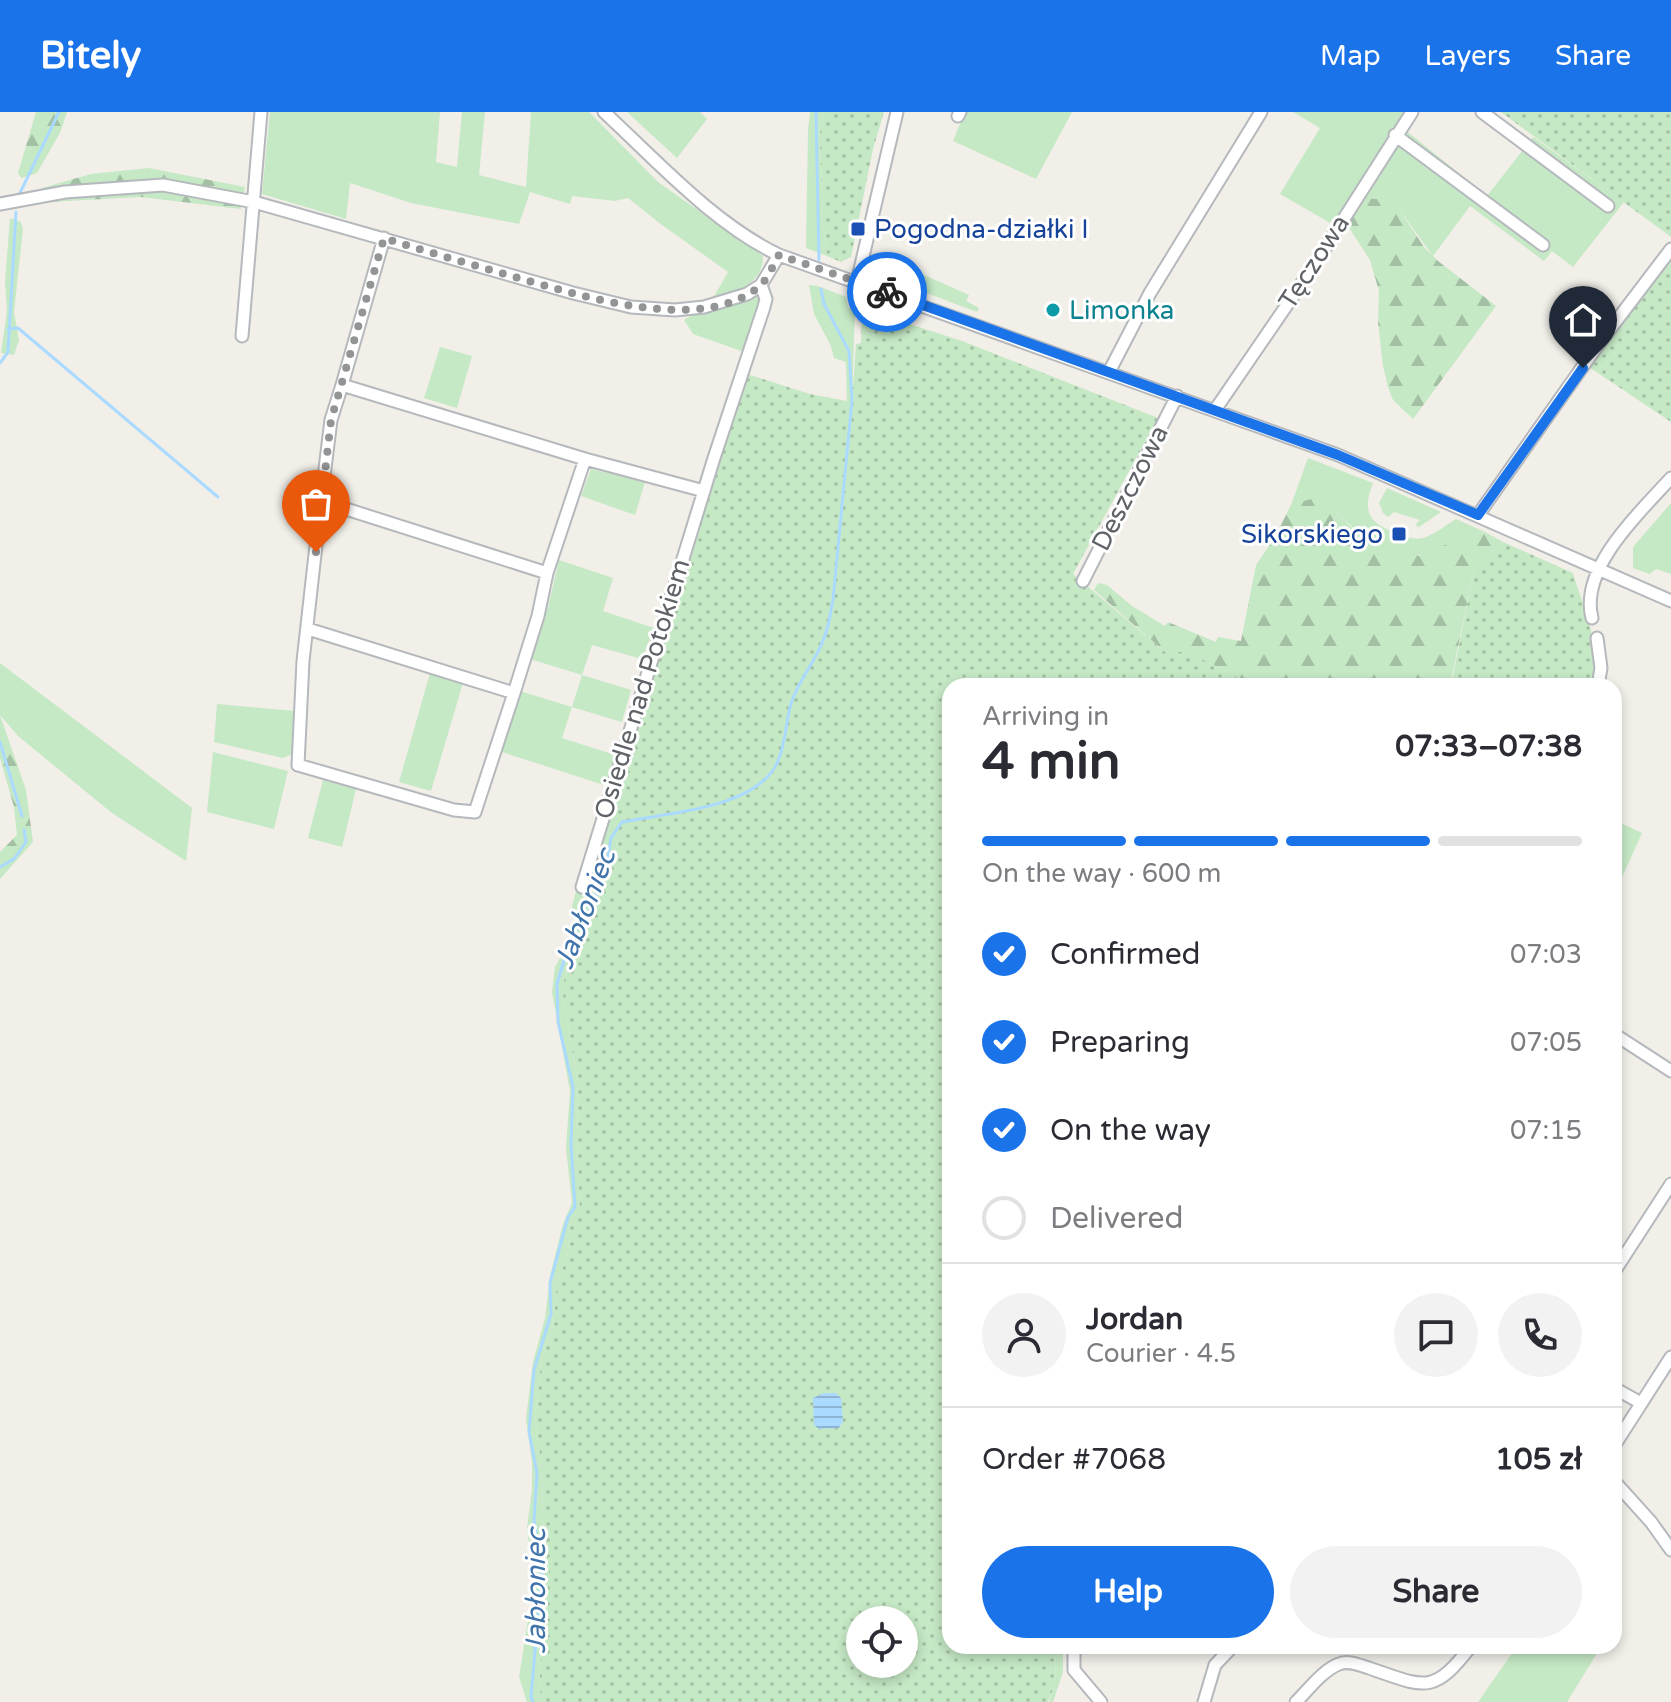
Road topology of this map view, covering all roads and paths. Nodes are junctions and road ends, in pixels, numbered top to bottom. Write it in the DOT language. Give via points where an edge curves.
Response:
graph roads {
  1 [pos="261,112"];
  2 [pos="604,112"];
  3 [pos="897,112"];
  4 [pos="1412,112"];
  5 [pos="1482,112"];
  6 [pos="1255,114"];
  7 [pos="1395,135"];
  8 [pos="254,202"];
  9 [pos="0,204"];
  10 [pos="1608,206"];
  11 [pos="384,238"];
  12 [pos="1543,245"];
  13 [pos="1671,249"];
  14 [pos="779,255"];
  15 [pos="857,282"];
  16 [pos="761,285"];
  17 [pos="242,336"];
  18 [pos="1109,372"];
  19 [pos="342,385"];
  20 [pos="1177,396"];
  21 [pos="1217,407"];
  22 [pos="585,459"];
  23 [pos="1671,478"];
  24 [pos="704,491"];
  25 [pos="321,501"];
  26 [pos="1478,515"];
  27 [pos="1600,570"];
  28 [pos="547,573"];
  29 [pos="1083,581"];
  30 [pos="1671,601"];
  31 [pos="1592,618"];
  32 [pos="308,629"];
  33 [pos="1597,638"];
  34 [pos="1599,678"];
  35 [pos="514,693"];
  36 [pos="582,887"];
  37 [pos="1622,1039"];
  38 [pos="1671,1071"];
  39 [pos="1671,1184"];
  40 [pos="1622,1260"];
  41 [pos="1671,1357"];
  42 [pos="1622,1392"];
  43 [pos="1641,1403"];
  44 [pos="1622,1433"];
  45 [pos="1622,1495"];
  46 [pos="1671,1550"];
  47 [pos="1074,1654"];
  48 [pos="1225,1654"];
  49 [pos="1465,1654"];
  50 [pos="1101,1702"];
  51 [pos="1204,1702"];
  52 [pos="1296,1702"];
  1 -- 8 [label="street"];
  2 -- 14 [label="street" via="694,195"];
  3 -- 15 [label="street"];
  4 -- 7 [label="street, Tęczowa"];
  5 -- 10 [label="street"];
  6 -- 18 [label="street"];
  7 -- 12 [label="street"];
  7 -- 21 [label="street, Tęczowa"];
  8 -- 9 [label="street" via="163,185 65,192"];
  8 -- 11 [label="street"];
  8 -- 17 [label="street"];
  11 -- 16 [label="street" via="631,307 704,307"];
  11 -- 19 [label="street"];
  13 -- 26 [label="street"];
  14 -- 15 [label="street"];
  14 -- 16 [label="street"];
  15 -- 18 [label="street"];
  16 -- 24 [label="street, Osiedle nad Potokiem" via="764,307"];
  18 -- 20 [label="street"];
  19 -- 22 [label="street"];
  19 -- 25 [label="street" via="331,420"];
  20 -- 21 [label="street"];
  20 -- 29 [label="street, Deszczowa"];
  21 -- 26 [label="street"];
  22 -- 24 [label="street"];
  22 -- 28 [label="street"];
  23 -- 27 [label="street" via="1615,541"];
  24 -- 36 [label="street, Osiedle nad Potokiem"];
  25 -- 28 [label="street"];
  25 -- 32 [label="street"];
  26 -- 27 [label="street"];
  27 -- 30 [label="street"];
  27 -- 31 [label="street" via="1589,597"];
  28 -- 35 [label="street"];
  32 -- 35 [label="street"];
  32 -- 35 [label="street" via="298,765 475,812"];
  33 -- 34 [label="street"];
  37 -- 38 [label="street"];
  39 -- 40 [label="street"];
  41 -- 43 [label="street"];
  42 -- 43 [label="street"];
  43 -- 44 [label="street"];
  45 -- 46 [label="street"];
  47 -- 50 [label="street" via="1074,1670"];
  48 -- 51 [label="street" via="1215,1665"];
  49 -- 52 [label="street" via="1451,1672 1421,1684 1341,1663"];
}
